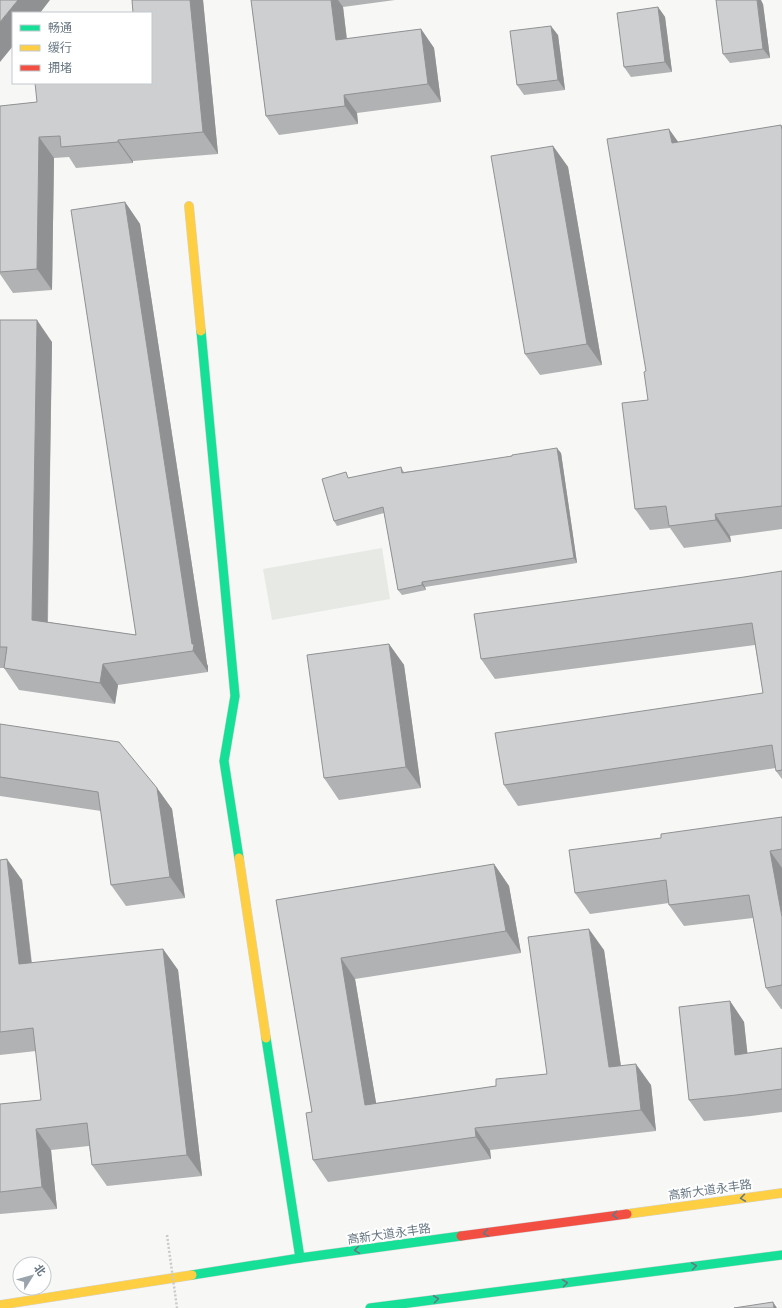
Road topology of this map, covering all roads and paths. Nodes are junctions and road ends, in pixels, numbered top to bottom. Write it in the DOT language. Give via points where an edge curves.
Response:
graph roads {
  1 [pos="188,206"];
  2 [pos="782,1193"];
  3 [pos="167,1235"];
  4 [pos="782,1255"];
  5 [pos="300,1258"];
  6 [pos="0,1305"];
  7 [pos="177,1308"];
  8 [pos="370,1308"];
  1 -- 5 [label="main road" via="235,696 224,761"];
  2 -- 5 [label="main road, 高新大道永丰路, one-way"];
  3 -- 7 [label="path, bridge"];
  8 -- 4 [label="main road, one-way"];
  5 -- 6 [label="main road, 高新大道永丰路"];
}
